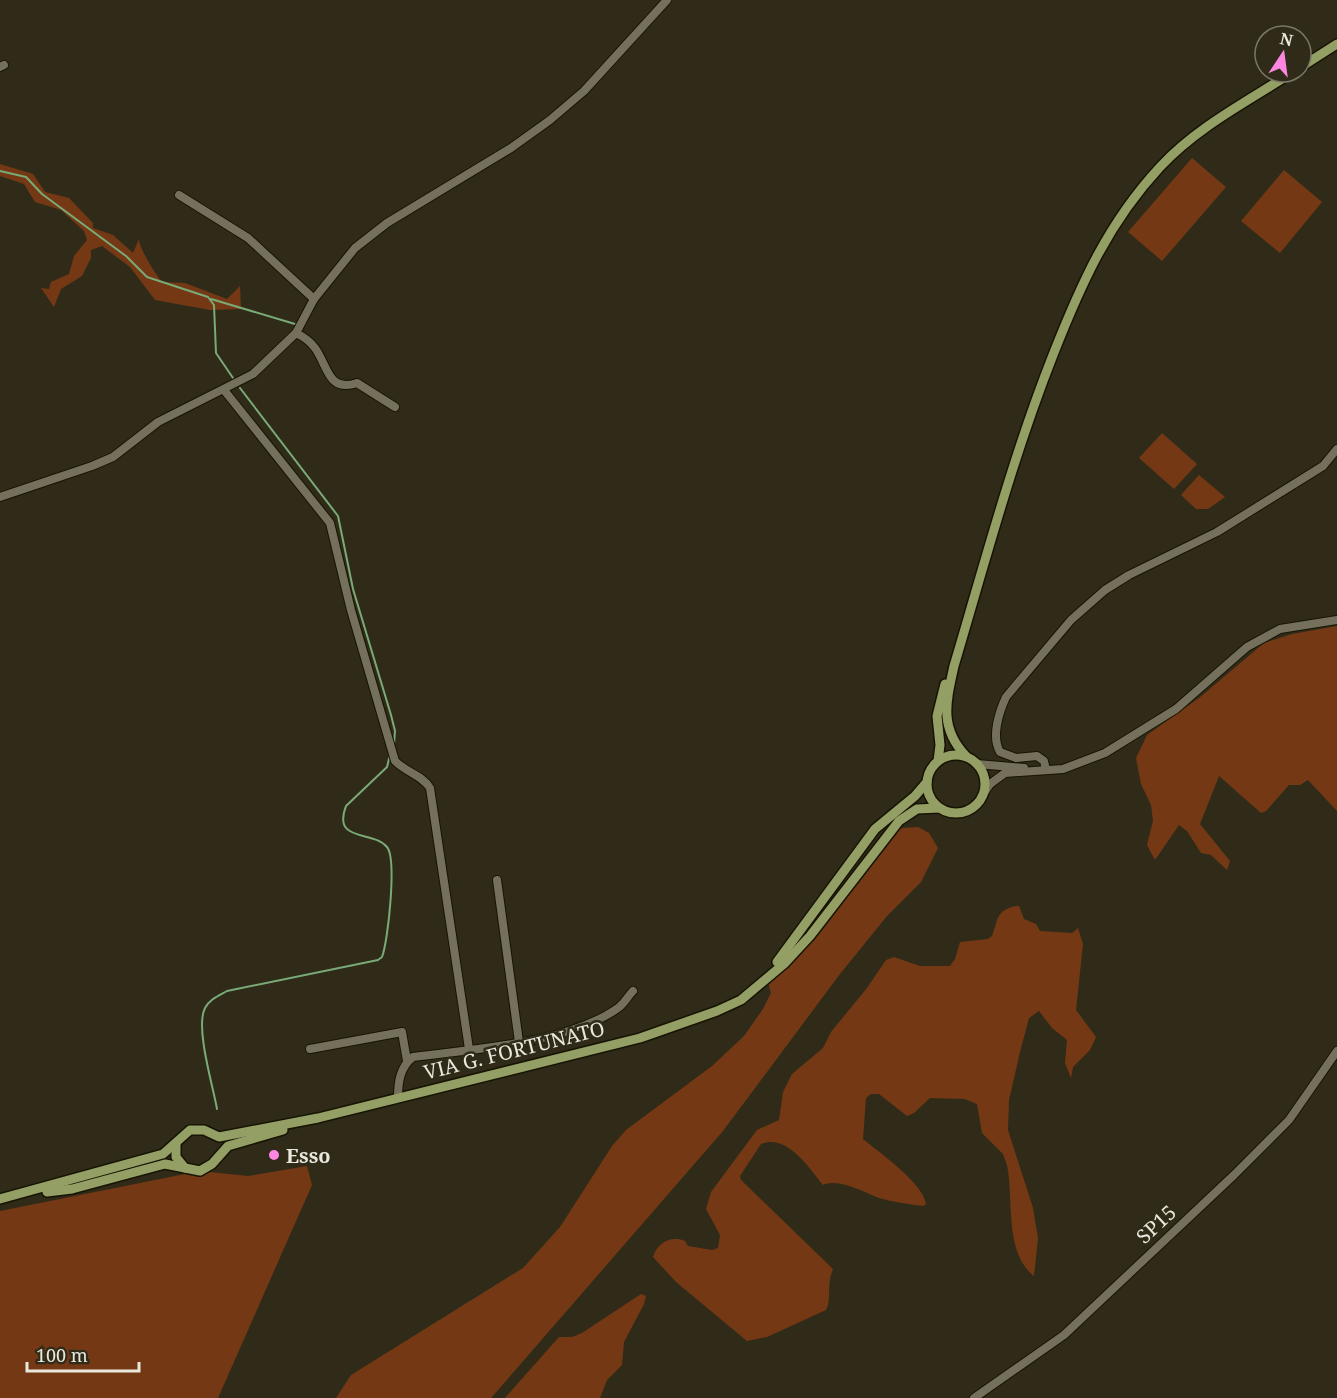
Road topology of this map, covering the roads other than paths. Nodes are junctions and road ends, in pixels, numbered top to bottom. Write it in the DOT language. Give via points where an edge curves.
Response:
graph roads {
  1 [pos="667,0"];
  2 [pos="1337,44"];
  3 [pos="1313,59"];
  4 [pos="1274,84"];
  5 [pos="179,195"];
  6 [pos="314,299"];
  7 [pos="296,333"];
  8 [pos="224,390"];
  9 [pos="395,407"];
  10 [pos="1337,449"];
  11 [pos="0,497"];
  12 [pos="1337,620"];
  13 [pos="954,666"];
  14 [pos="966,756"];
  15 [pos="938,761"];
  16 [pos="977,764"];
  17 [pos="1034,770"];
  18 [pos="1046,770"];
  19 [pos="927,782"];
  20 [pos="982,796"];
  21 [pos="939,808"];
  22 [pos="497,880"];
  23 [pos="633,991"];
  24 [pos="717,1011"];
  25 [pos="519,1042"];
  26 [pos="310,1049"];
  27 [pos="469,1049"];
  28 [pos="1337,1051"];
  29 [pos="407,1061"];
  30 [pos="398,1098"];
  31 [pos="318,1118"];
  32 [pos="210,1134"];
  33 [pos="176,1143"];
  34 [pos="216,1158"];
  35 [pos="186,1168"];
  36 [pos="24,1194"];
  37 [pos="0,1199"];
  38 [pos="974,1398"];
  1 -- 6 [label="street" via="559,113 511,148 387,223 355,248"];
  2 -- 3 [label="main road"];
  4 -- 13 [label="main road" via="1200,131 1169,158 1134,197 1081,283 1030,412"];
  5 -- 6 [label="street" via="248,238"];
  6 -- 7 [label="street"];
  7 -- 8 [label="street" via="253,374"];
  7 -- 9 [label="street" via="314,346 332,381 340,385 357,383"];
  8 -- 11 [label="street" via="158,422 113,457"];
  8 -- 27 [label="street" via="330,523 394,758 407,773 424,778 430,788"];
  10 -- 18 [label="street" via="1323,466 1217,532 1128,575 1071,620 1006,697 997,732 1000,752 1016,758 1037,756"];
  12 -- 18 [label="street" via="1280,629 1247,647 1176,709 1105,753 1063,769"];
  13 -- 14 [label="main road" via="947,721 953,742"];
  13 -- 15 [label="main road" via="938,705"];
  14 -- 15 [label="main road" via="954,755"];
  14 -- 16 [label="main road"];
  15 -- 19 [label="main road"];
  16 -- 17 [label="street"];
  16 -- 20 [label="main road" via="985,779"];
  17 -- 18 [label="street"];
  17 -- 20 [label="street" via="999,776"];
  19 -- 21 [label="main road" via="929,797"];
  19 -- 24 [label="main road, VIA G. FORTUNATO" via="875,829 779,961"];
  20 -- 21 [label="main road" via="963,812"];
  21 -- 24 [label="main road, VIA G. FORTUNATO" via="917,809 899,821 810,936 741,1000"];
  22 -- 25 [label="street"];
  23 -- 25 [label="street" via="619,1007 584,1025"];
  24 -- 30 [label="main road, VIA G. FORTUNATO" via="640,1038"];
  25 -- 27 [label="street"];
  26 -- 29 [label="street" via="402,1032"];
  27 -- 29 [label="street"];
  28 -- 38 [label="street, SP15" via="1289,1120 1234,1175 1064,1335"];
  29 -- 30 [label="street" via="398,1081"];
  30 -- 31 [label="main road, VIA G. FORTUNATO"];
  31 -- 32 [label="main road" via="232,1136"];
  31 -- 34 [label="main road" via="228,1146"];
  32 -- 33 [label="main road" via="190,1130"];
  32 -- 34 [label="main road" via="217,1145"];
  33 -- 35 [label="main road" via="176,1157"];
  33 -- 36 [label="main road" via="163,1154"];
  34 -- 35 [label="main road" via="207,1169"];
  35 -- 36 [label="main road" via="165,1164 72,1189"];
  36 -- 37 [label="main road"];
}
